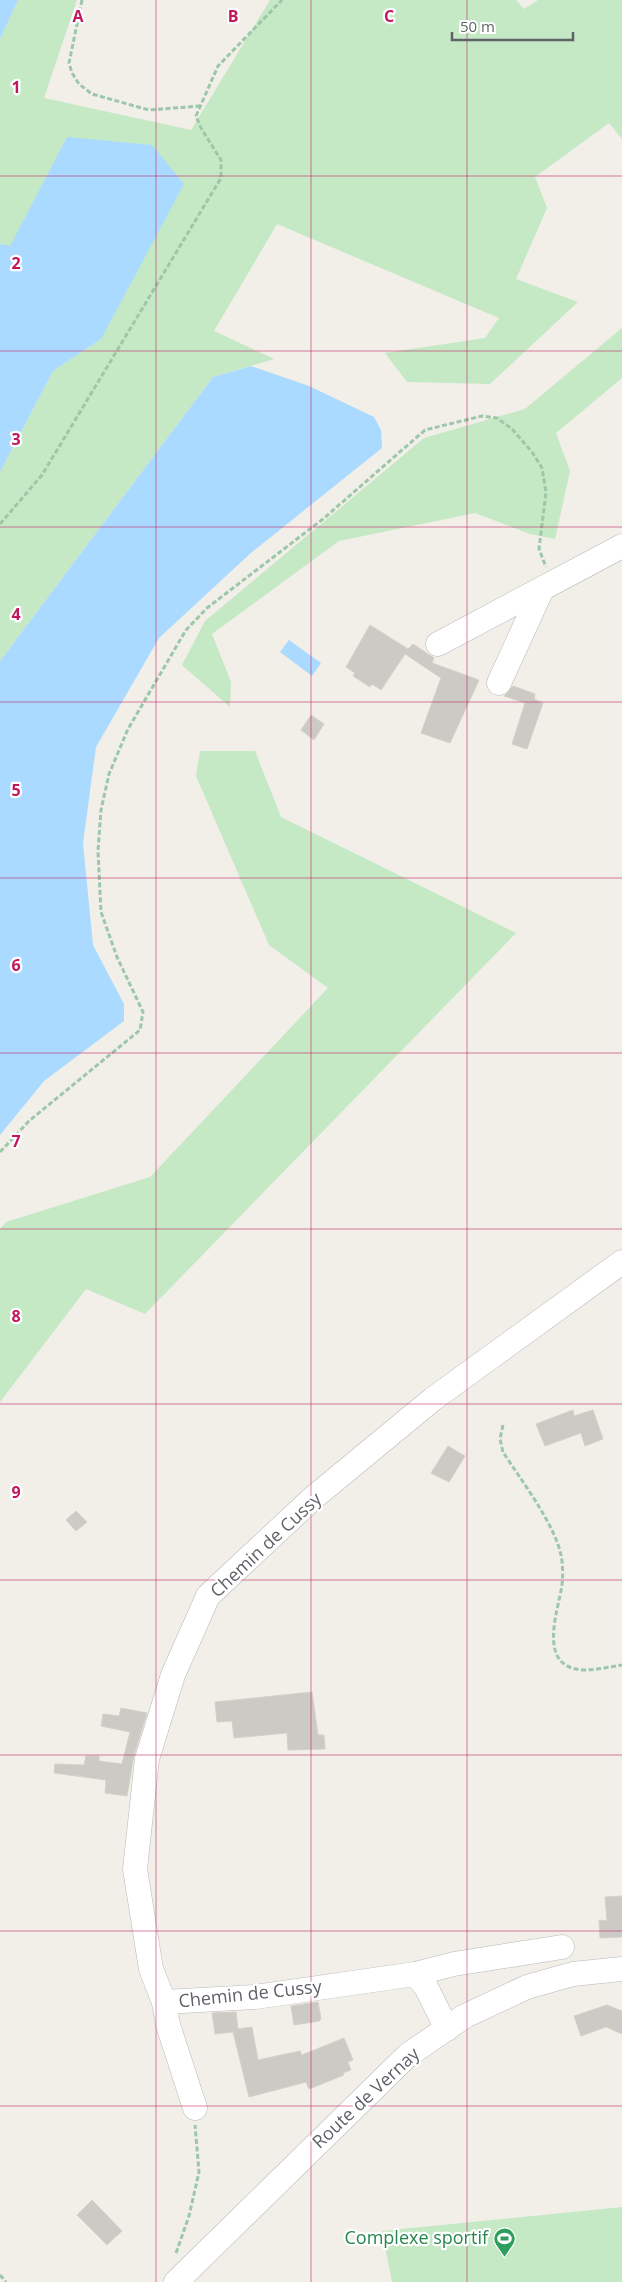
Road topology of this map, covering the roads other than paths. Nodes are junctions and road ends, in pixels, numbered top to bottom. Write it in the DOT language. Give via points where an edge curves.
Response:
graph roads {
  1 [pos="622,546"];
  2 [pos="547,586"];
  3 [pos="438,644"];
  4 [pos="499,683"];
  5 [pos="622,1262"];
  6 [pos="562,1948"];
  7 [pos="622,1968"];
  8 [pos="414,1974"];
  9 [pos="164,2002"];
  10 [pos="446,2029"];
  11 [pos="195,2108"];
  12 [pos="176,2282"];
  1 -- 2 [label="street"];
  2 -- 3 [label="street"];
  2 -- 4 [label="street"];
  5 -- 9 [label="street, Chemin de Cussy" via="433,1400 313,1498 208,1596 173,1675 147,1759 135,1869 151,1969"];
  6 -- 8 [label="street, Chemin de Cussy" via="454,1964"];
  7 -- 10 [label="street, Route de Vernay" via="573,1974 527,1987 465,2016"];
  8 -- 9 [label="street, Chemin de Cussy" via="256,1997"];
  8 -- 10 [label="street" via="426,1987"];
  9 -- 11 [label="street" via="168,2026"];
  10 -- 12 [label="street, Route de Vernay" via="408,2055 364,2095"];
}
